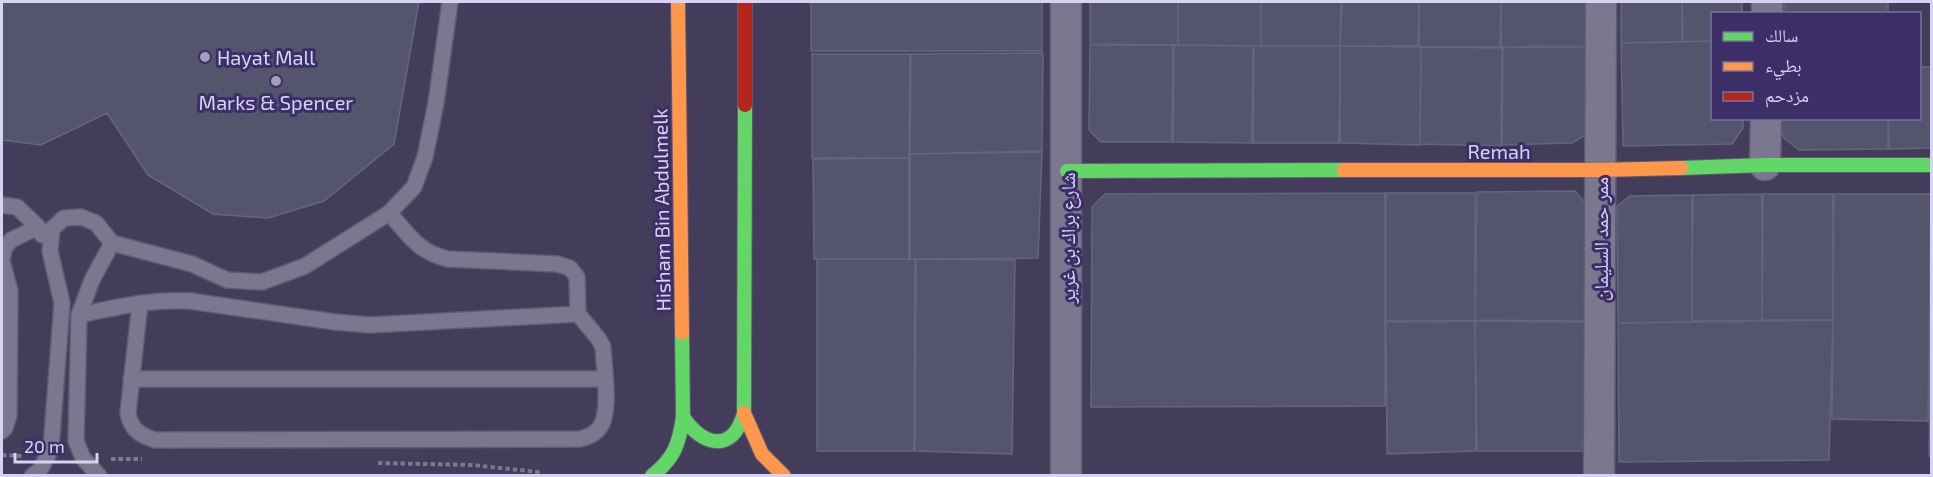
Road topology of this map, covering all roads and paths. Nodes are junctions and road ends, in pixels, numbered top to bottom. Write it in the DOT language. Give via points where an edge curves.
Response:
graph roads {
  1 [pos="450,2"];
  2 [pos="678,2"];
  3 [pos="745,2"];
  4 [pos="1066,2"];
  5 [pos="1601,2"];
  6 [pos="1766,120"];
  7 [pos="1765,165"];
  8 [pos="1932,165"];
  9 [pos="1601,170"];
  10 [pos="1067,171"];
  11 [pos="2,205"];
  12 [pos="389,213"];
  13 [pos="38,227"];
  14 [pos="112,243"];
  15 [pos="50,251"];
  16 [pos="140,303"];
  17 [pos="578,314"];
  18 [pos="79,315"];
  19 [pos="131,379"];
  20 [pos="604,379"];
  21 [pos="744,413"];
  22 [pos="683,417"];
  23 [pos="2,432"];
  24 [pos="2,455"];
  25 [pos="8,455"];
  26 [pos="472,465"];
  27 [pos="538,474"];
  28 [pos="32,476"];
  29 [pos="99,476"];
  30 [pos="652,476"];
  31 [pos="784,476"];
  32 [pos="1066,476"];
  33 [pos="1599,476"];
  1 -- 12 [label="lane" via="425,157 414,188"];
  2 -- 22 [label="street, Hisham Bin Abdulmelk"];
  3 -- 21 [label="street"];
  4 -- 10 [label="street, شارع براك بن غرير"];
  5 -- 9 [label="street, ممر حمد السليمان"];
  6 -- 7 [label="street"];
  7 -- 8 [label="street, Remah"];
  7 -- 9 [label="street, Remah"];
  9 -- 10 [label="street, Remah"];
  9 -- 33 [label="street, ممر حمد السليمان"];
  10 -- 32 [label="street, شارع براك بن غرير"];
  11 -- 13 [label="lane" via="17,207"];
  12 -- 14 [label="lane" via="305,266 262,282 227,280 192,264"];
  12 -- 17 [label="lane" via="421,249 448,260 557,264 570,268 577,277"];
  13 -- 15 [label="lane"];
  13 -- 23 [label="lane" via="11,240 4,249 2,261 10,291 9,415"];
  14 -- 15 [label="lane" via="96,222 81,217 64,218 52,229"];
  14 -- 18 [label="lane"];
  15 -- 28 [label="lane" via="62,303 51,449 40,470"];
  16 -- 17 [label="lane" via="190,301 370,325"];
  16 -- 18 [label="lane"];
  16 -- 19 [label="lane"];
  17 -- 20 [label="lane" via="603,347"];
  18 -- 29 [label="lane" via="76,441 83,458"];
  19 -- 20 [label="lane"];
  19 -- 20 [label="lane" via="130,425 146,438 178,440 580,439 600,428 606,414"];
  21 -- 22 [label="street" via="734,436 719,441 702,439"];
  21 -- 31 [label="street" via="762,454"];
  22 -- 30 [label="street, Hisham Bin Abdulmelk" via="680,444 666,465"];
  24 -- 25 [label="path"];
  26 -- 27 [label="path"];
}
